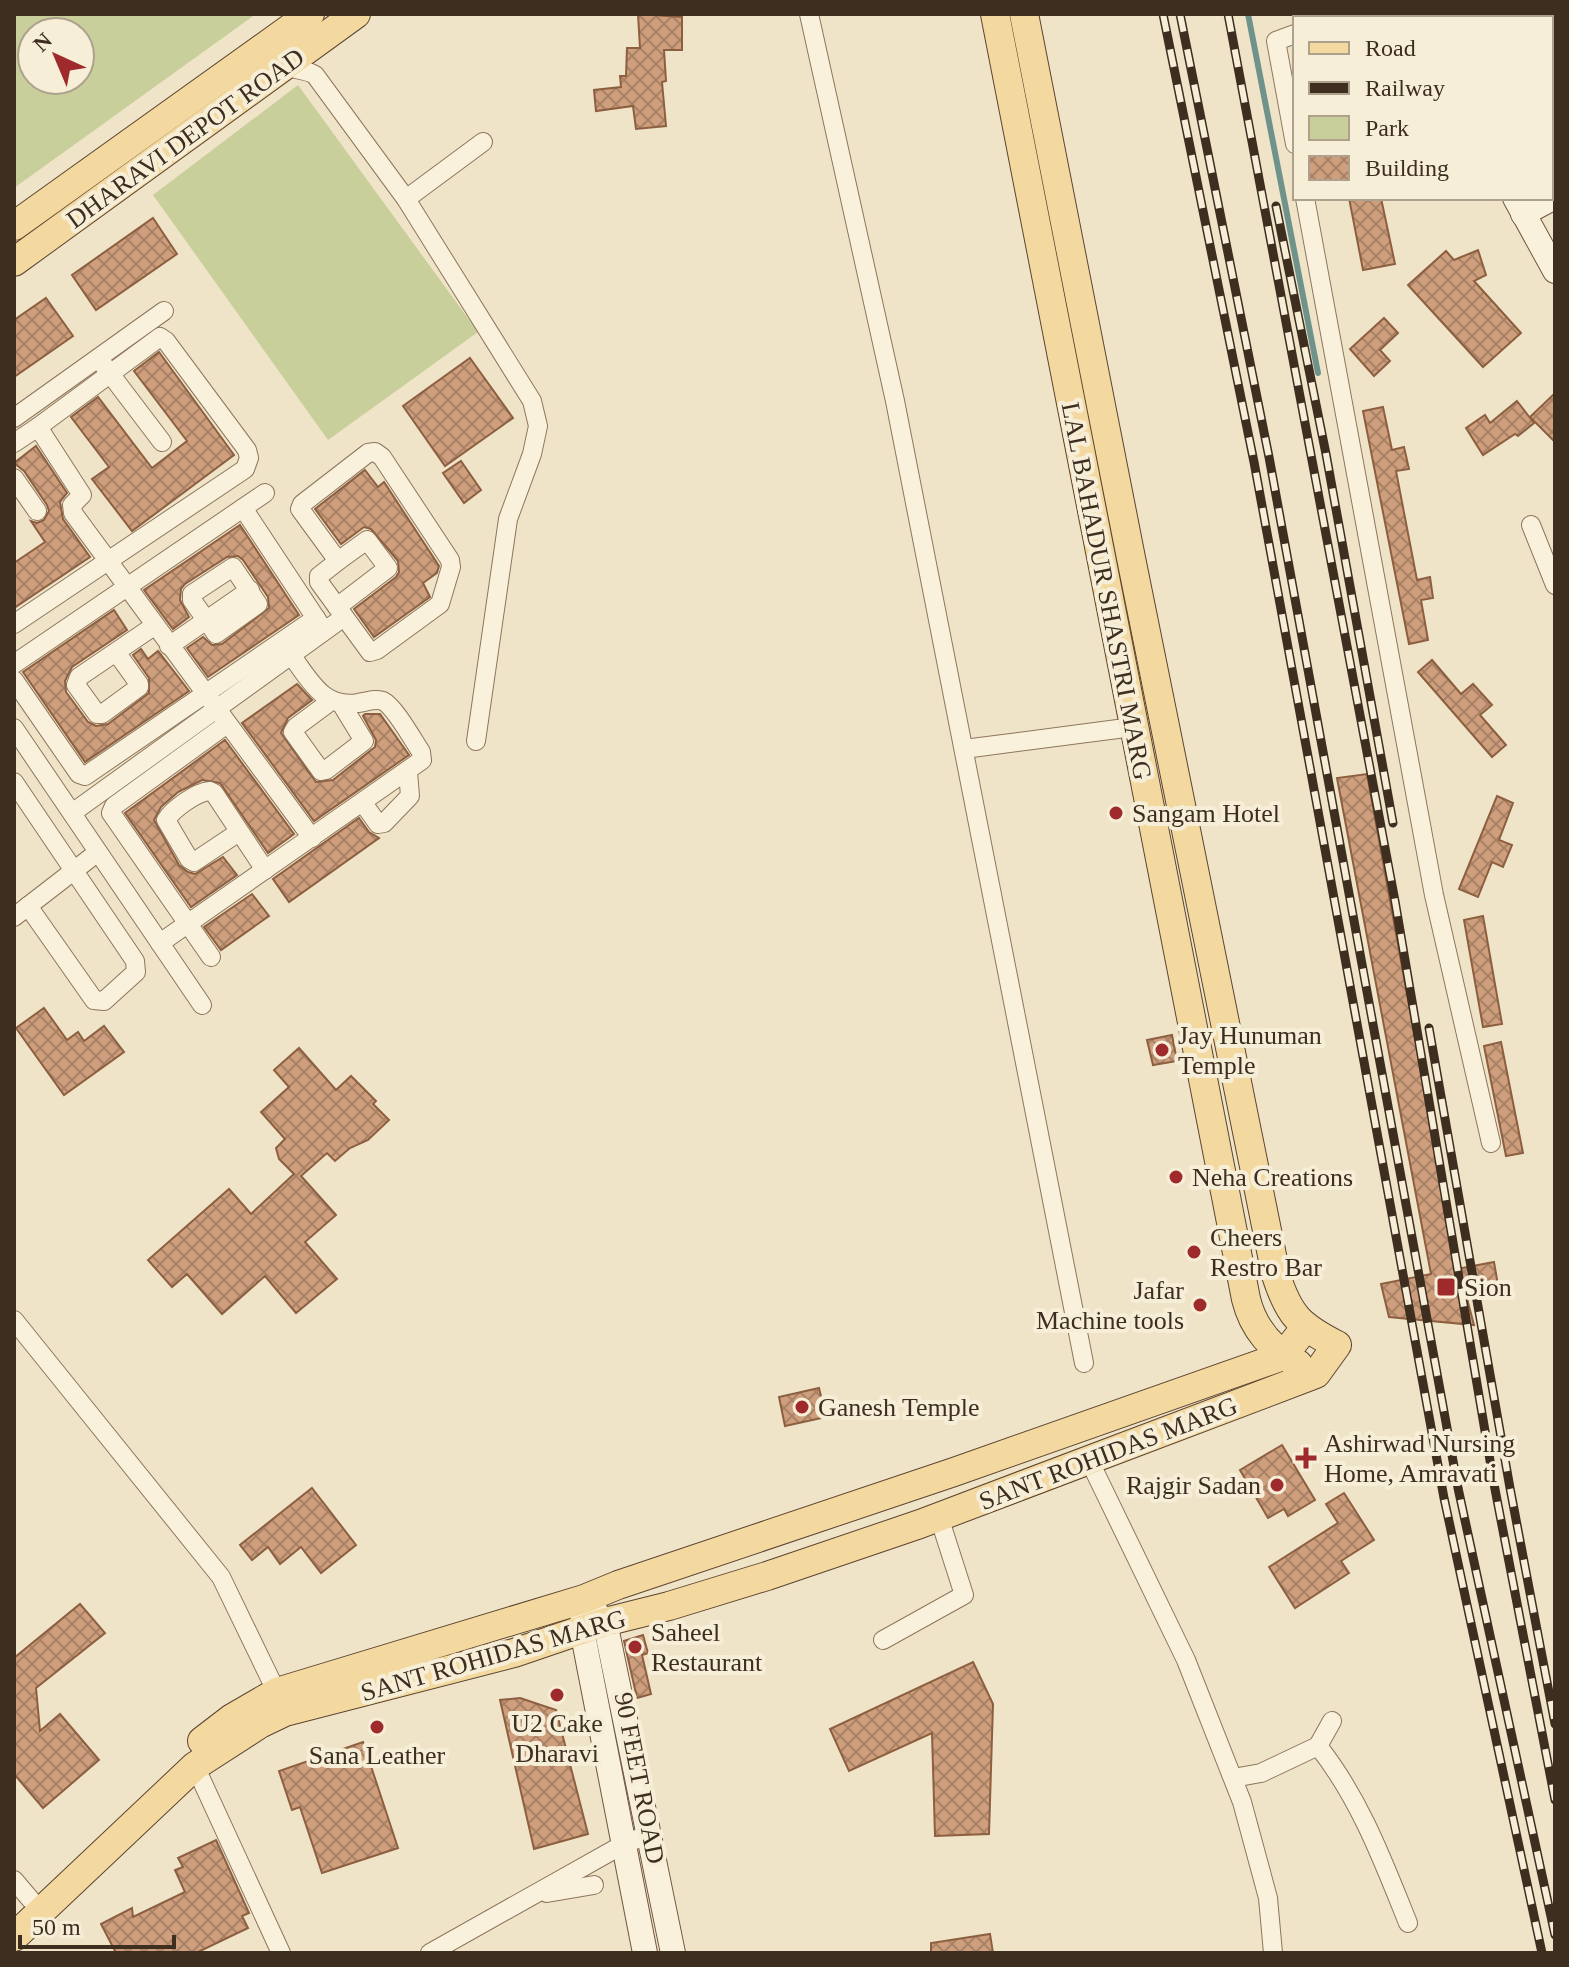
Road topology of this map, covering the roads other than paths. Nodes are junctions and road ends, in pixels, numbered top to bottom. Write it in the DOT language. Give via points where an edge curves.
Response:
graph roads {
  1 [pos="310,14"];
  2 [pos="356,14"];
  3 [pos="809,14"];
  4 [pos="995,14"];
  5 [pos="1024,14"];
  6 [pos="1293,35"];
  7 [pos="276,56"];
  8 [pos="1293,133"];
  9 [pos="483,142"];
  10 [pos="406,199"];
  11 [pos="1305,200"];
  12 [pos="1542,200"];
  13 [pos="1519,206"];
  14 [pos="14,226"];
  15 [pos="14,262"];
  16 [pos="1555,271"];
  17 [pos="164,311"];
  18 [pos="104,366"];
  19 [pos="14,418"];
  20 [pos="38,427"];
  21 [pos="162,442"];
  22 [pos="14,443"];
  23 [pos="14,478"];
  24 [pos="265,493"];
  25 [pos="243,508"];
  26 [pos="37,511"];
  27 [pos="1531,525"];
  28 [pos="107,561"];
  29 [pos="338,561"];
  30 [pos="1555,585"];
  31 [pos="126,588"];
  32 [pos="340,612"];
  33 [pos="206,621"];
  34 [pos="14,624"];
  35 [pos="320,624"];
  36 [pos="154,626"];
  37 [pos="1145,629"];
  38 [pos="1116,634"];
  39 [pos="169,646"];
  40 [pos="116,652"];
  41 [pos="291,655"];
  42 [pos="14,664"];
  43 [pos="14,680"];
  44 [pos="241,680"];
  45 [pos="216,709"];
  46 [pos="1133,727"];
  47 [pos="14,728"];
  48 [pos="189,729"];
  49 [pos="476,741"];
  50 [pos="964,749"];
  51 [pos="110,760"];
  52 [pos="408,772"];
  53 [pos="14,782"];
  54 [pos="128,784"];
  55 [pos="363,803"];
  56 [pos="72,813"];
  57 [pos="239,832"];
  58 [pos="312,838"];
  59 [pos="98,852"];
  60 [pos="265,870"];
  61 [pos="76,871"];
  62 [pos="21,911"];
  63 [pos="188,924"];
  64 [pos="160,943"];
  65 [pos="211,957"];
  66 [pos="202,1005"];
  67 [pos="1491,1143"];
  68 [pos="14,1320"];
  69 [pos="1305,1328"];
  70 [pos="1283,1356"];
  71 [pos="1084,1363"];
  72 [pos="1316,1374"];
  73 [pos="1089,1460"];
  74 [pos="954,1472"];
  75 [pos="967,1506"];
  76 [pos="939,1517"];
  77 [pos="812,1520"];
  78 [pos="822,1557"];
  79 [pos="584,1599"];
  80 [pos="594,1626"];
  81 [pos="883,1640"];
  82 [pos="281,1702"];
  83 [pos="1332,1721"];
  84 [pos="1318,1746"];
  85 [pos="195,1766"];
  86 [pos="1233,1778"];
  87 [pos="650,1834"];
  88 [pos="624,1844"];
  89 [pos="94,1850"];
  90 [pos="594,1885"];
  91 [pos="557,1888"];
  92 [pos="20,1899"];
  93 [pos="1408,1923"];
  94 [pos="14,1937"];
  95 [pos="281,1953"];
  96 [pos="430,1953"];
  97 [pos="645,1953"];
  98 [pos="673,1953"];
  99 [pos="1273,1953"];
  1 -- 7 [label="main road"];
  2 -- 7 [label="main road, DHARAVI DEPOT ROAD"];
  3 -- 50 [label="street" via="895,401"];
  4 -- 38 [label="main road, LAL BAHADUR SHASTRI MARG"];
  5 -- 37 [label="main road, LAL BAHADUR SHASTRI MARG"];
  6 -- 8 [label="street" via="1276,41"];
  7 -- 10 [label="street" via="315,75"];
  7 -- 14 [label="main road"];
  7 -- 15 [label="main road, DHARAVI DEPOT ROAD"];
  9 -- 10 [label="street"];
  10 -- 49 [label="street" via="518,375 538,426 508,519"];
  11 -- 67 [label="street" via="1434,895"];
  12 -- 13 [label="main road"];
  13 -- 16 [label="main road"];
  17 -- 18 [label="street"];
  18 -- 19 [label="street"];
  18 -- 20 [label="street"];
  18 -- 21 [label="street"];
  18 -- 28 [label="street" via="163,338 249,458 245,469"];
  20 -- 22 [label="street"];
  20 -- 28 [label="street" via="80,492 73,513"];
  23 -- 26 [label="street"];
  24 -- 25 [label="street"];
  25 -- 31 [label="street"];
  25 -- 35 [label="street"];
  27 -- 30 [label="street"];
  28 -- 31 [label="street"];
  28 -- 34 [label="street"];
  29 -- 32 [label="street" via="318,579"];
  29 -- 32 [label="street" via="367,540 388,568"];
  29 -- 32 [label="street" via="301,506 375,452 451,567 440,604 377,650 366,649"];
  31 -- 36 [label="street"];
  31 -- 42 [label="street"];
  32 -- 35 [label="street"];
  33 -- 33 [label="street" via="250,590 233,567 194,591 192,600"];
  33 -- 39 [label="street"];
  35 -- 41 [label="street"];
  35 -- 44 [label="street"];
  36 -- 39 [label="street"];
  36 -- 40 [label="street"];
  37 -- 38 [label="main road"];
  37 -- 69 [label="main road, LAL BAHADUR SHASTRI MARG" via="1276,1275 1283,1297"];
  38 -- 46 [label="main road, LAL BAHADUR SHASTRI MARG"];
  39 -- 45 [label="street"];
  41 -- 44 [label="street"];
  41 -- 52 [label="street" via="336,703 374,700 390,707 421,752 422,760"];
  43 -- 51 [label="street" via="79,774 85,776"];
  44 -- 45 [label="street"];
  45 -- 48 [label="street"];
  45 -- 58 [label="street"];
  46 -- 50 [label="street"];
  46 -- 70 [label="main road, LAL BAHADUR SHASTRI MARG" via="1250,1315"];
  47 -- 56 [label="street"];
  48 -- 51 [label="street"];
  48 -- 54 [label="street"];
  50 -- 71 [label="street"];
  51 -- 54 [label="street"];
  52 -- 55 [label="street"];
  52 -- 55 [label="street" via="410,796 384,823 378,824"];
  53 -- 61 [label="street"];
  54 -- 56 [label="street"];
  54 -- 63 [label="street" via="112,816"];
  55 -- 58 [label="street"];
  56 -- 59 [label="street"];
  57 -- 60 [label="street"];
  58 -- 60 [label="street"];
  59 -- 61 [label="street"];
  59 -- 64 [label="street"];
  60 -- 63 [label="street"];
  61 -- 62 [label="street"];
  61 -- 62 [label="street" via="137,965 134,975 104,1001 94,1000"];
  63 -- 64 [label="street"];
  63 -- 65 [label="street"];
  64 -- 66 [label="street"];
  68 -- 82 [label="street" via="221,1577"];
  69 -- 70 [label="main road"];
  69 -- 72 [label="main road, LAL BAHADUR SHASTRI MARG" via="1337,1345"];
  70 -- 72 [label="main road, LAL BAHADUR SHASTRI MARG"];
  70 -- 74 [label="main road, SANT ROHIDAS MARG"];
  72 -- 73 [label="main road, SANT ROHIDAS MARG"];
  73 -- 75 [label="main road, SANT ROHIDAS MARG"];
  73 -- 86 [label="street" via="1186,1660"];
  74 -- 75 [label="main road"];
  74 -- 77 [label="main road, SANT ROHIDAS MARG"];
  75 -- 76 [label="main road, SANT ROHIDAS MARG"];
  76 -- 78 [label="main road, SANT ROHIDAS MARG"];
  76 -- 81 [label="street" via="964,1595"];
  77 -- 78 [label="main road"];
  77 -- 79 [label="main road, SANT ROHIDAS MARG"];
  78 -- 80 [label="main road, SANT ROHIDAS MARG"];
  79 -- 80 [label="main road"];
  79 -- 82 [label="main road, SANT ROHIDAS MARG"];
  80 -- 82 [label="main road, SANT ROHIDAS MARG" via="514,1653"];
  80 -- 87 [label="main road, 90 FEET ROAD"];
  80 -- 88 [label="main road, 90 FEET ROAD"];
  82 -- 85 [label="main road, SANT ROHIDAS MARG"];
  82 -- 89 [label="main road, SANT ROHIDAS MARG" via="232,1718 171,1765"];
  83 -- 84 [label="street"];
  84 -- 86 [label="street" via="1261,1773"];
  84 -- 93 [label="street" via="1348,1787"];
  85 -- 89 [label="main road, SANT ROHIDAS MARG"];
  85 -- 95 [label="street"];
  86 -- 99 [label="street" via="1268,1898"];
  87 -- 88 [label="street"];
  87 -- 98 [label="main road, 90 FEET ROAD"];
  88 -- 91 [label="street"];
  88 -- 97 [label="main road, 90 FEET ROAD"];
  89 -- 92 [label="main road, SANT ROHIDAS MARG"];
  89 -- 94 [label="main road, SANT ROHIDAS MARG"];
  90 -- 91 [label="street"];
  91 -- 96 [label="street"];
}
